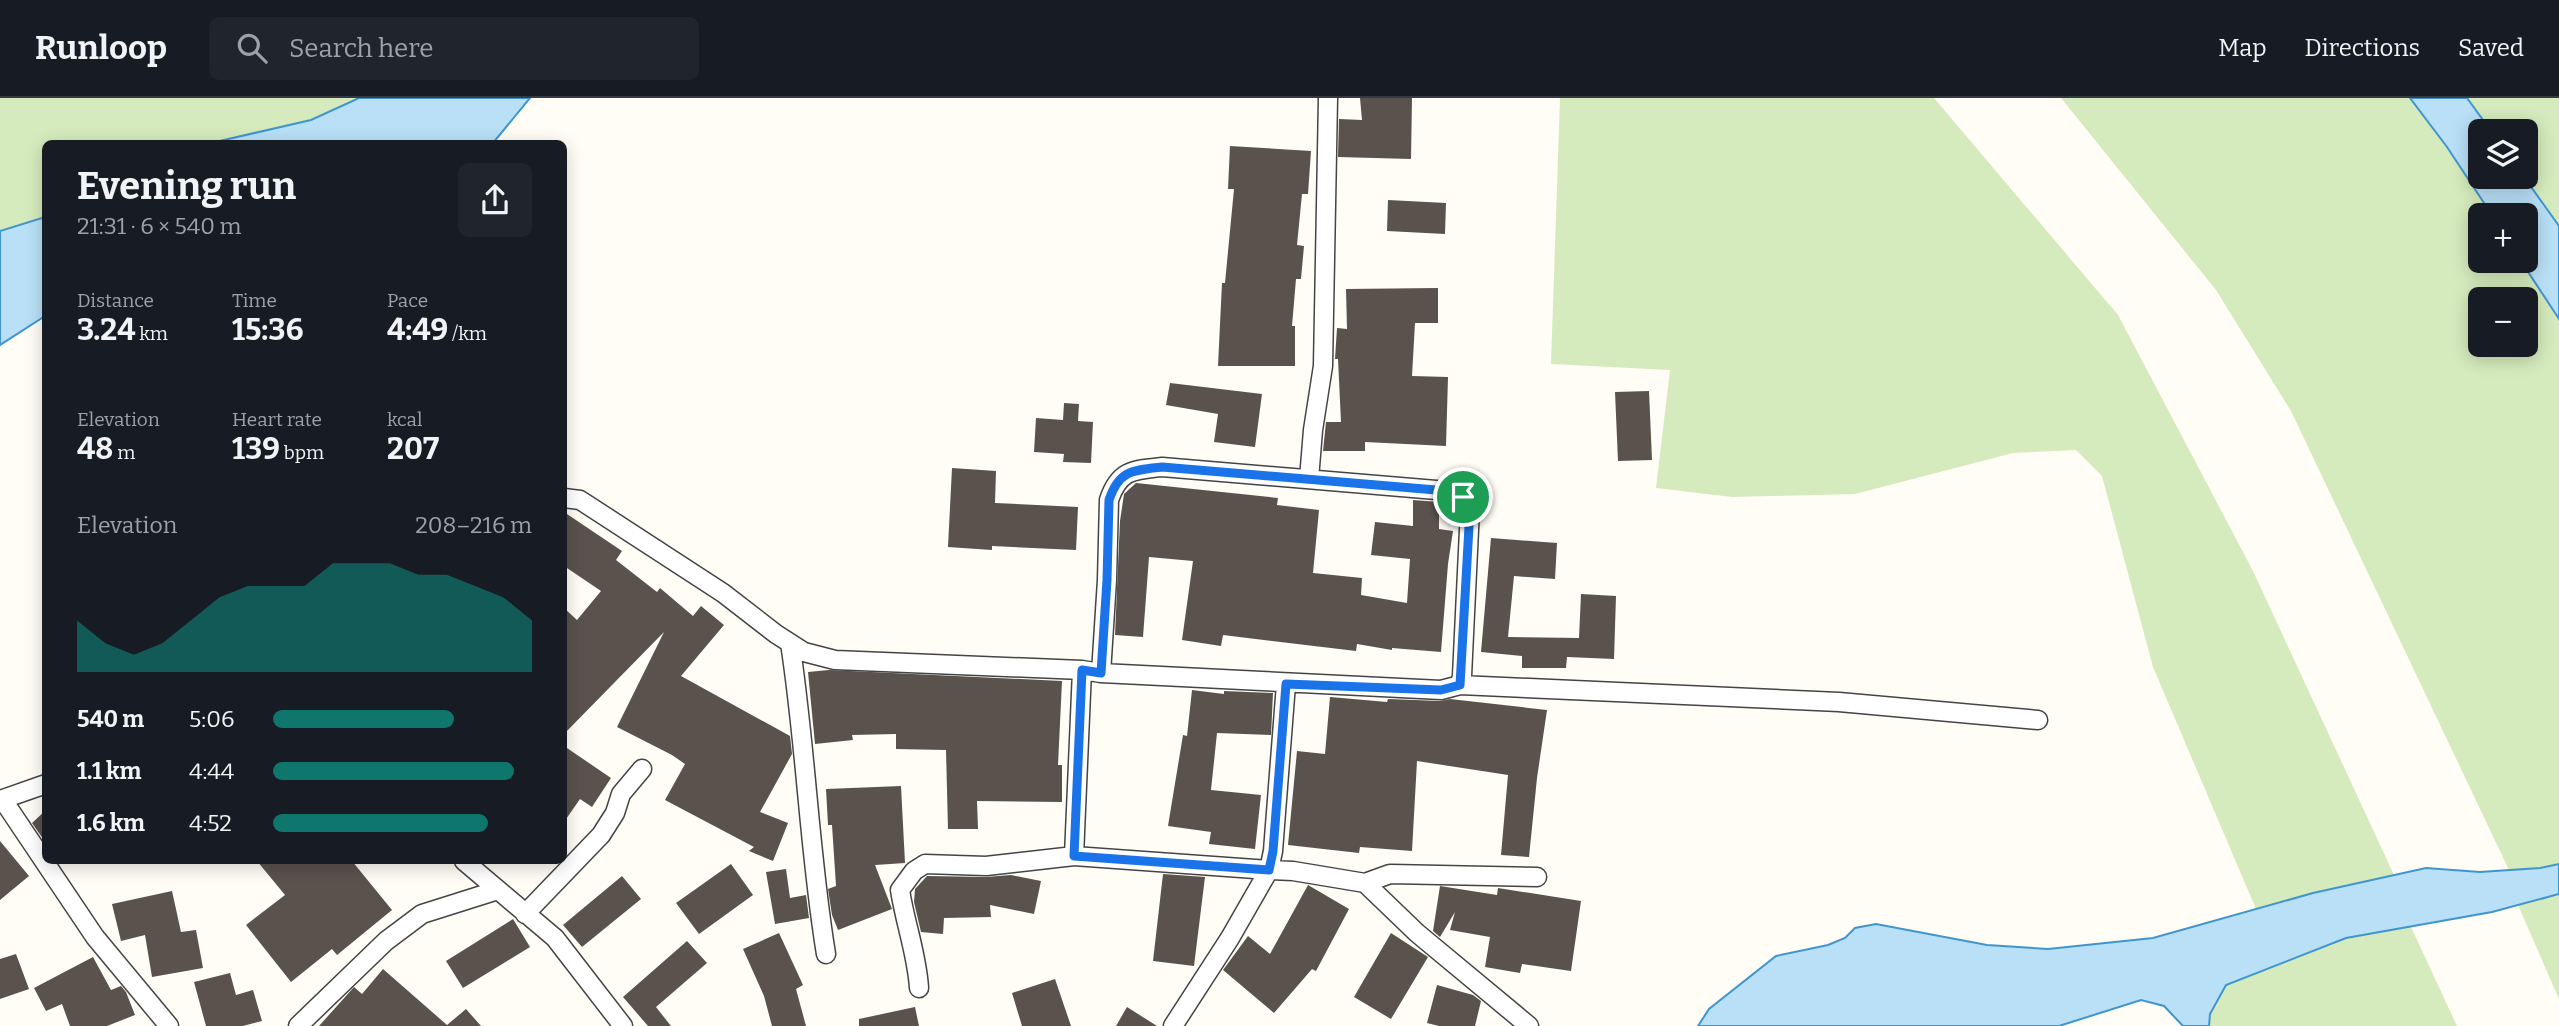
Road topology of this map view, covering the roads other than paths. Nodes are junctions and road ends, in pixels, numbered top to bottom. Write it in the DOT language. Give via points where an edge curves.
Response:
graph roads {
  1 [pos="1328,98"];
  2 [pos="1310,479"];
  3 [pos="567,498"];
  4 [pos="790,643"];
  5 [pos="1082,670"];
  6 [pos="1101,673"];
  7 [pos="1286,684"];
  8 [pos="1460,685"];
  9 [pos="2038,720"];
  10 [pos="642,769"];
  11 [pos="42,785"];
  12 [pos="2,800"];
  13 [pos="1074,856"];
  14 [pos="42,859"];
  15 [pos="45,864"];
  16 [pos="468,864"];
  17 [pos="1269,870"];
  18 [pos="1538,877"];
  19 [pos="1365,883"];
  20 [pos="498,890"];
  21 [pos="526,914"];
  22 [pos="826,954"];
  23 [pos="919,988"];
  24 [pos="169,1026"];
  25 [pos="298,1026"];
  26 [pos="623,1026"];
  27 [pos="1172,1026"];
  28 [pos="1529,1026"];
  1 -- 2 [label="street" via="1323,366"];
  2 -- 6 [label="street" via="1162,467 1132,470 1120,478 1109,500"];
  2 -- 8 [label="street" via="1448,491 1463,497 1470,509"];
  3 -- 4 [label="street" via="580,500 723,593"];
  4 -- 5 [label="street" via="835,660"];
  4 -- 22 [label="street"];
  5 -- 6 [label="street"];
  5 -- 13 [label="street"];
  6 -- 7 [label="street"];
  7 -- 8 [label="street" via="1441,690"];
  7 -- 17 [label="street"];
  8 -- 9 [label="street" via="1839,702"];
  10 -- 21 [label="street" via="621,794 601,835"];
  11 -- 12 [label="street"];
  12 -- 14 [label="street"];
  13 -- 17 [label="street"];
  13 -- 23 [label="street" via="986,866 925,864 914,871 900,890"];
  15 -- 24 [label="street" via="95,937"];
  16 -- 20 [label="street"];
  17 -- 19 [label="street"];
  17 -- 27 [label="street"];
  18 -- 19 [label="street" via="1390,874"];
  19 -- 28 [label="street" via="1417,933"];
  20 -- 21 [label="street"];
  20 -- 25 [label="street" via="422,915 386,941"];
  21 -- 26 [label="street" via="555,938"];
}
